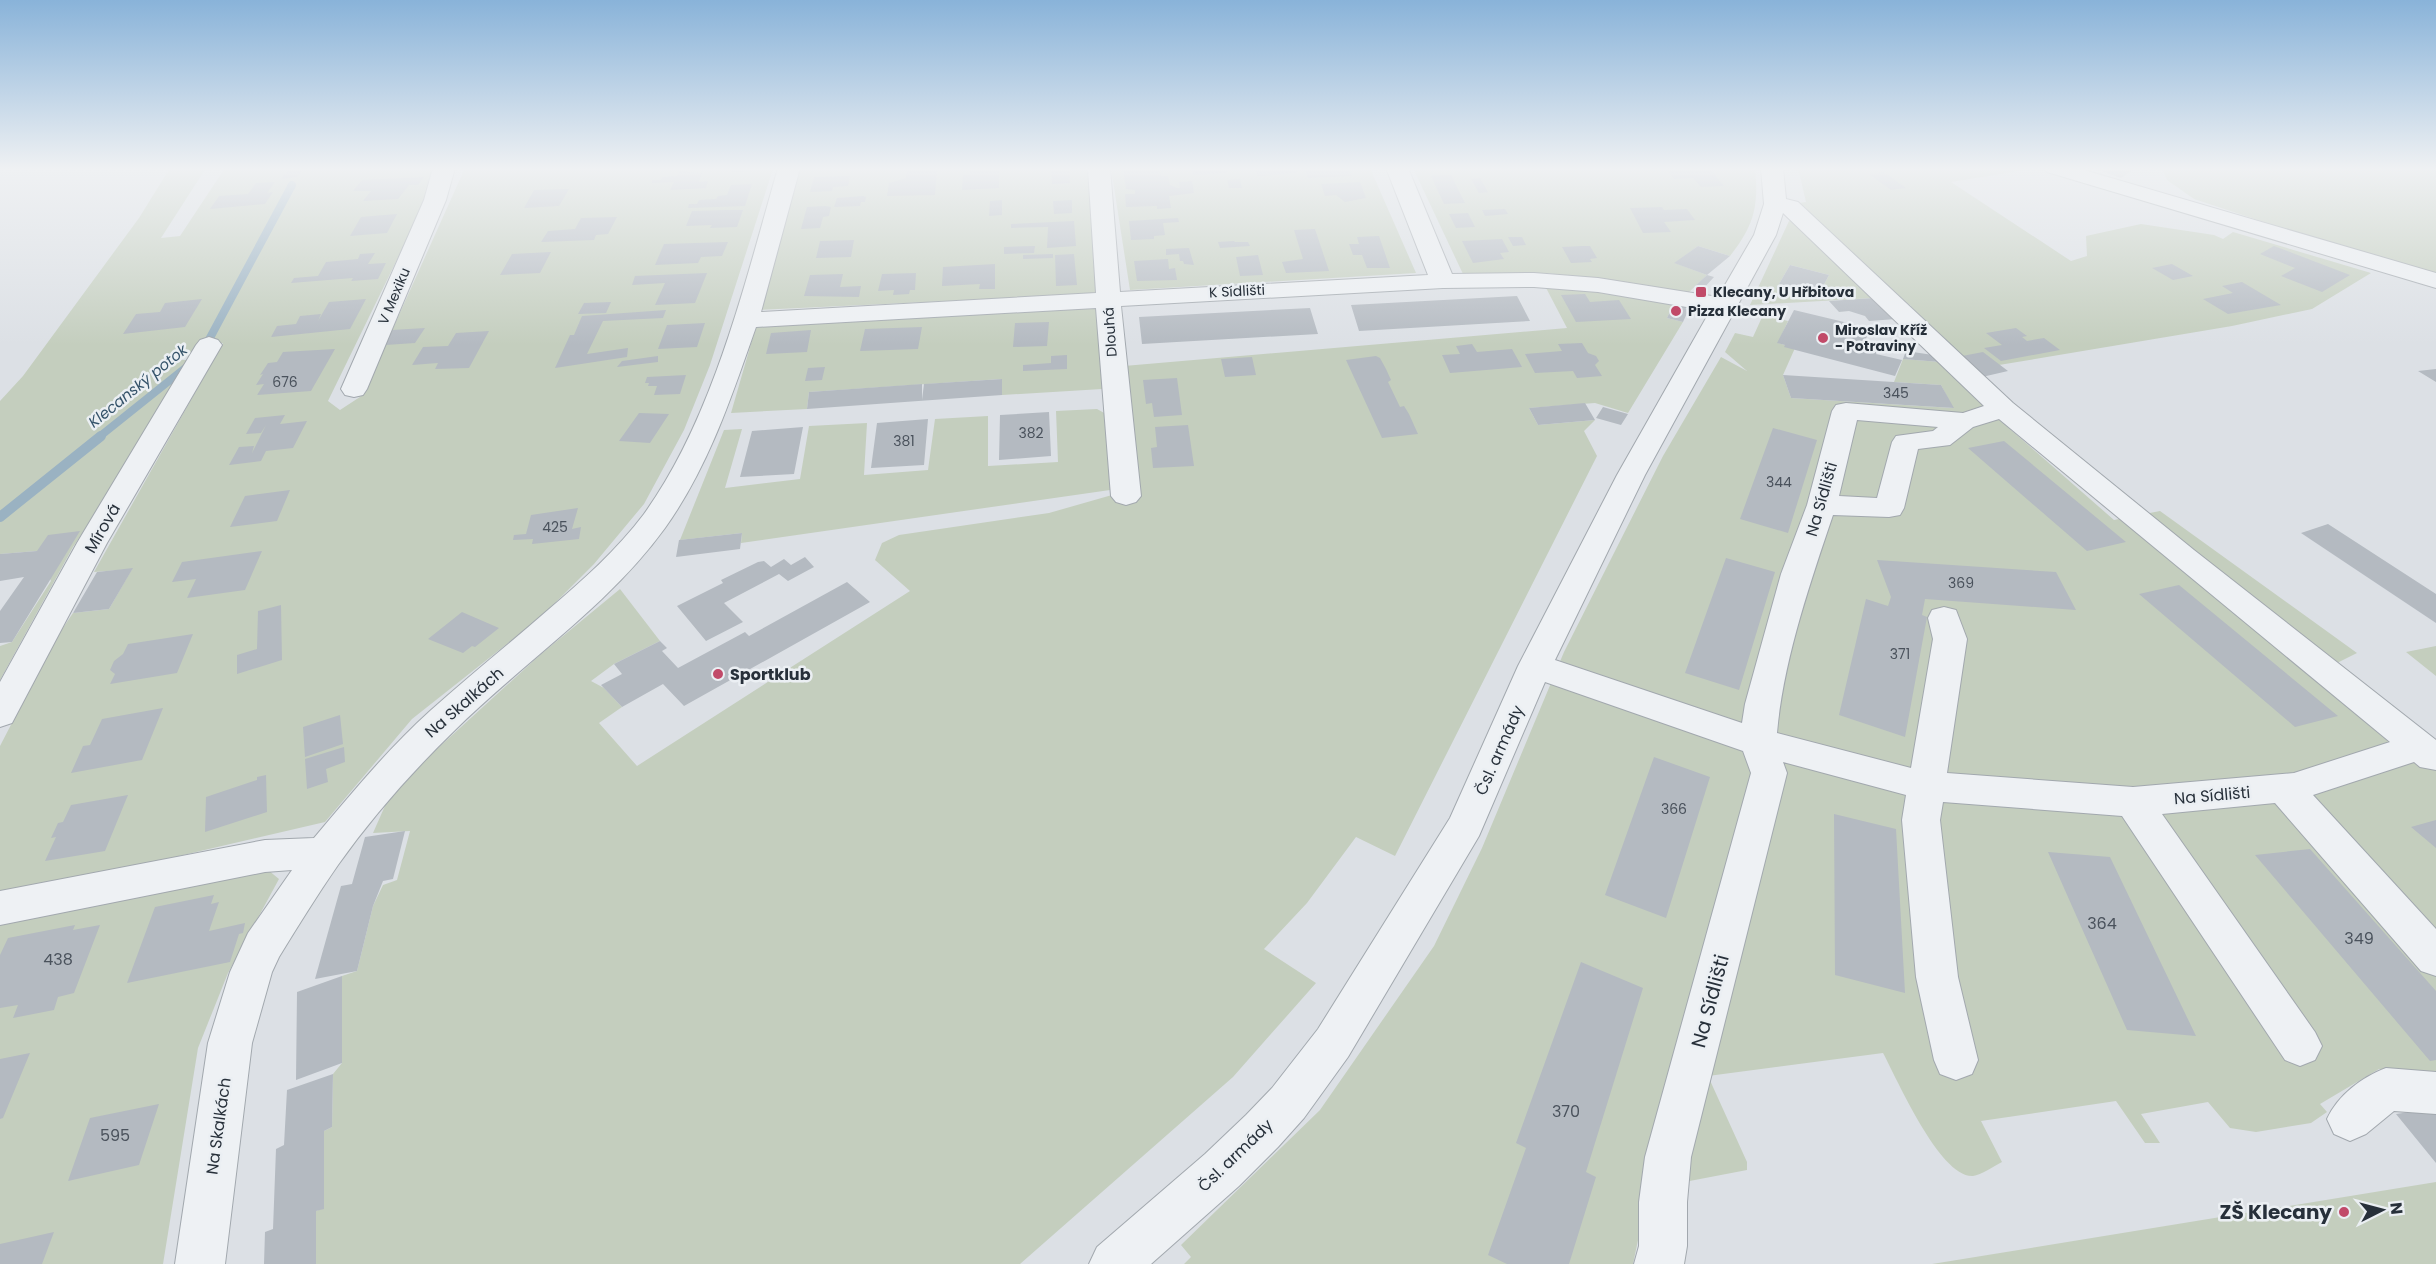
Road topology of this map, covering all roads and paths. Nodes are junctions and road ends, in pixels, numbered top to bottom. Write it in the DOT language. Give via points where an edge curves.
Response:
graph roads {
  1 [pos="423,227"];
  2 [pos="772,227"];
  3 [pos="1103,227"];
  4 [pos="1421,227"];
  5 [pos="1767,227"];
  6 [pos="1811,227"];
  7 [pos="2253,227"];
  8 [pos="1443,281"];
  9 [pos="2436,281"];
  10 [pos="1108,298"];
  11 [pos="1727,306"];
  12 [pos="746,320"];
  13 [pos="209,345"];
  14 [pos="354,389"];
  15 [pos="2003,409"];
  16 [pos="1965,421"];
  17 [pos="1126,496"];
  18 [pos="1822,505"];
  19 [pos="1944,618"];
  20 [pos="1536,666"];
  21 [pos="0,714"];
  22 [pos="1758,742"];
  23 [pos="2428,752"];
  24 [pos="1926,786"];
  25 [pos="2284,788"];
  26 [pos="2133,802"];
  27 [pos="324,854"];
  28 [pos="0,908"];
  29 [pos="2436,958"];
  30 [pos="2300,1046"];
  31 [pos="1956,1060"];
  32 [pos="2436,1093"];
  33 [pos="2350,1119"];
  34 [pos="200,1264"];
  35 [pos="1114,1264"];
  36 [pos="1659,1264"];
  1 -- 14 [label="street, V Mexiku"];
  2 -- 12 [label="street, Na Skalkách"];
  3 -- 10 [label="street, Dlouhá"];
  4 -- 8 [label="street"];
  5 -- 11 [label="street, Čsl. armády"];
  6 -- 15 [label="street"];
  7 -- 9 [label="street"];
  8 -- 10 [label="street, K Sídlišti"];
  8 -- 11 [label="street, K Sídlišti" via="1533,280 1598,285"];
  10 -- 12 [label="street, K Sídlišti"];
  10 -- 17 [label="street, Dlouhá"];
  11 -- 20 [label="street, Čsl. armády" via="1631,475"];
  12 -- 27 [label="street, Na Skalkách" via="707,428 643,537 588,594 419,742"];
  13 -- 21 [label="street, Mírová" via="92,543"];
  15 -- 16 [label="street, Na Sídlišti"];
  15 -- 23 [label="street"];
  16 -- 18 [label="street" via="1940,439 1906,442 1890,508"];
  16 -- 18 [label="street, Na Sídlišti" via="1846,411"];
  18 -- 22 [label="street, Na Sídlišti" via="1797,574 1765,694"];
  19 -- 24 [label="street" via="1950,639"];
  20 -- 22 [label="street, Na Sídlišti"];
  20 -- 35 [label="street, Čsl. armády" via="1466,825 1333,1043 1262,1131"];
  22 -- 24 [label="street, Na Sídlišti"];
  22 -- 36 [label="street, Na Sídlišti" via="1769,773 1668,1157"];
  23 -- 25 [label="street, Na Sídlišti"];
  24 -- 26 [label="street, Na Sídlišti"];
  24 -- 31 [label="street" via="1921,820 1937,977"];
  25 -- 26 [label="street, Na Sídlišti"];
  25 -- 29 [label="street"];
  26 -- 30 [label="street"];
  27 -- 28 [label="street" via="265,856"];
  27 -- 34 [label="street, Na Skalkách" via="263,946 239,1008 225,1074"];
  32 -- 33 [label="street" via="2386,1089"];
}
